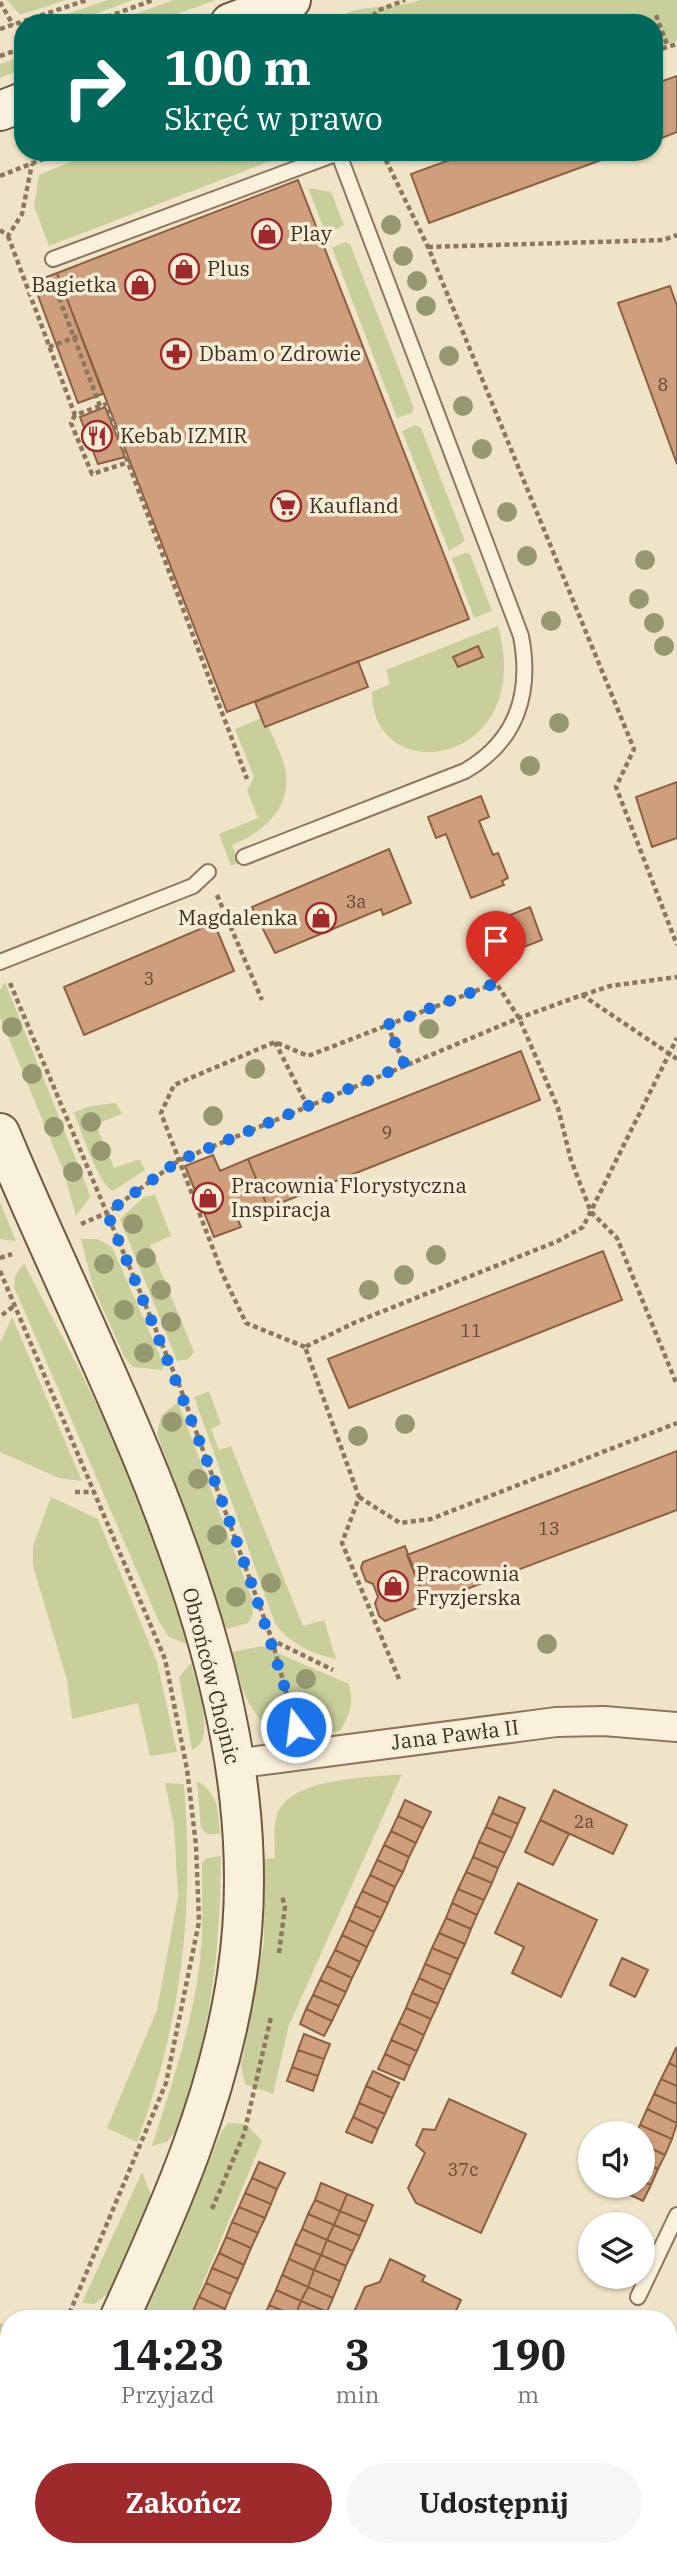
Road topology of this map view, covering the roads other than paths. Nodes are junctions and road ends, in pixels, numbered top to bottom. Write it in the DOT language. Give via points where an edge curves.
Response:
graph roads {
  1 [pos="289,4"];
  2 [pos="258,14"];
  3 [pos="316,161"];
  4 [pos="341,161"];
  5 [pos="53,258"];
  6 [pos="244,857"];
  7 [pos="208,872"];
  8 [pos="1,962"];
  9 [pos="0,1133"];
  10 [pos="677,1727"];
  11 [pos="234,1764"];
  12 [pos="677,2215"];
  13 [pos="638,2297"];
  14 [pos="123,2310"];
  1 -- 2 [label="street"];
  3 -- 5 [label="lane"];
  4 -- 6 [label="lane" via="521,636 524,692 511,726 482,761"];
  7 -- 8 [label="lane" via="193,886"];
  9 -- 11 [label="street, Obrońców Chojnic" via="166,1518 207,1645"];
  10 -- 11 [label="street, Jana Pawła II" via="556,1721"];
  11 -- 14 [label="street, Obrońców Chojnic" via="243,1909 227,2031 195,2142"];
  12 -- 13 [label="lane"];
}
